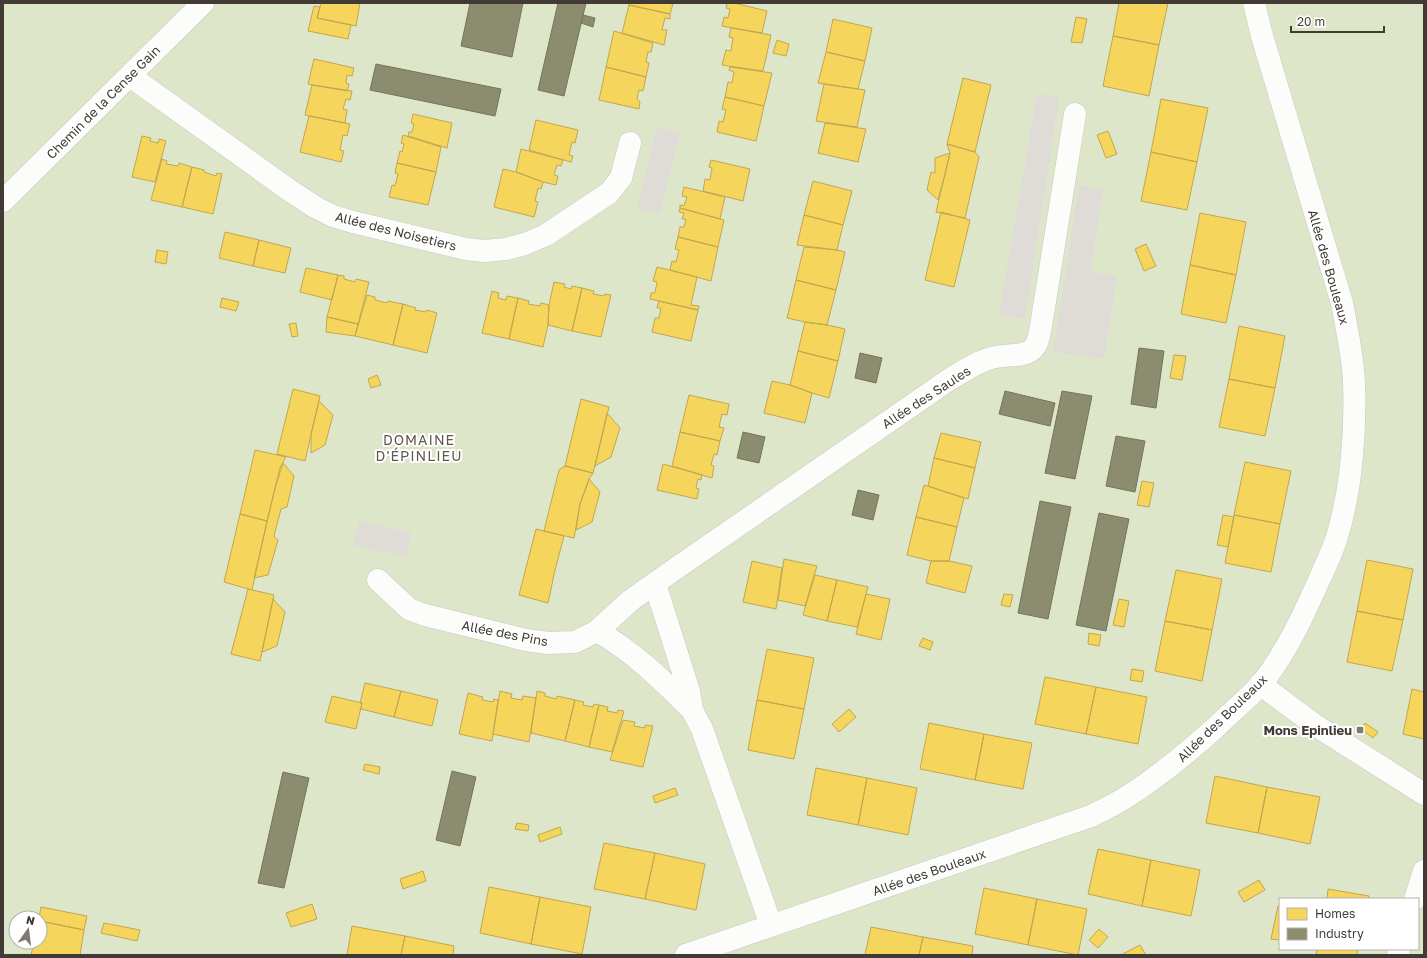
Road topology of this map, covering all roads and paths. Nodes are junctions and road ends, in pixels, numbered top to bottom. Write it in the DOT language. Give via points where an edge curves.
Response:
graph roads {
  1 [pos="203,3"];
  2 [pos="1254,3"];
  3 [pos="130,76"];
  4 [pos="1075,114"];
  5 [pos="630,143"];
  6 [pos="3,201"];
  7 [pos="378,580"];
  8 [pos="655,584"];
  9 [pos="632,600"];
  10 [pos="597,631"];
  11 [pos="1260,684"];
  12 [pos="692,710"];
  13 [pos="1424,794"];
  14 [pos="1424,871"];
  15 [pos="1415,898"];
  16 [pos="771,925"];
  17 [pos="686,955"];
  1 -- 3 [label="street, Chemin de la Cense Gain"];
  2 -- 11 [label="street, Allée des Bouleaux" via="1342,303 1354,382 1350,473 1336,540 1302,618 1285,649"];
  3 -- 5 [label="street, Allée des Noisetiers" via="315,207 353,222 466,249 506,249 546,235 609,193 621,178"];
  3 -- 6 [label="street, Chemin de la Cense Gain"];
  4 -- 8 [label="street, Allée des Saules" via="1041,326 1038,342 1032,350 977,364 950,379"];
  7 -- 10 [label="street, Allée des Pins" via="409,609 470,627 548,643 575,642"];
  8 -- 9 [label="street, Allée des Saules"];
  8 -- 12 [label="street" via="689,691"];
  9 -- 10 [label="street, Allée des Pins"];
  10 -- 12 [label="street" via="618,642"];
  11 -- 13 [label="street" via="1316,725"];
  11 -- 16 [label="street, Allée des Bouleaux" via="1173,765 1123,799 1092,816"];
  12 -- 16 [label="street" via="702,729"];
  14 -- 15 [label="street"];
  16 -- 17 [label="street, Allée des Bouleaux"];
}
